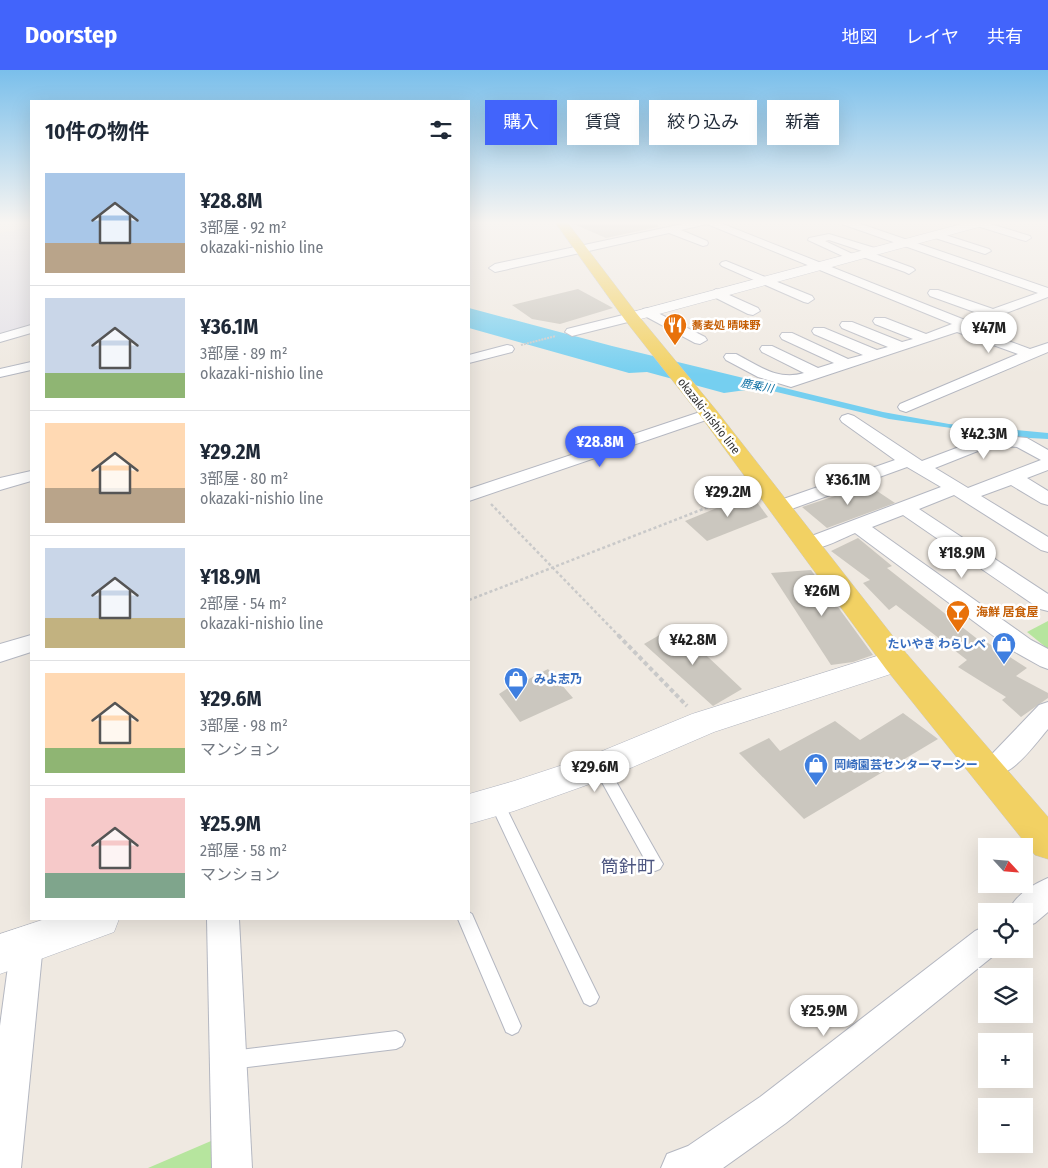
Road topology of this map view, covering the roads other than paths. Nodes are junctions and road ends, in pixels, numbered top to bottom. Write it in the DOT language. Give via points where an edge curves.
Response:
graph roads {
  1 [pos="598,273"];
  2 [pos="756,273"];
  3 [pos="789,273"];
  4 [pos="838,273"];
  5 [pos="994,273"];
  6 [pos="772,278"];
  7 [pos="1048,292"];
  8 [pos="716,293"];
  9 [pos="934,293"];
  10 [pos="823,295"];
  11 [pos="808,300"];
  12 [pos="648,312"];
  13 [pos="753,312"];
  14 [pos="993,314"];
  15 [pos="631,317"];
  16 [pos="880,321"];
  17 [pos="847,324"];
  18 [pos="961,325"];
  19 [pos="30,329"];
  20 [pos="819,331"];
  21 [pos="572,332"];
  22 [pos="787,336"];
  23 [pos="0,338"];
  24 [pos="926,339"];
  25 [pos="700,340"];
  26 [pos="901,347"];
  27 [pos="1048,347"];
  28 [pos="507,348"];
  29 [pos="767,349"];
  30 [pos="1030,354"];
  31 [pos="876,355"];
  32 [pos="731,357"];
  33 [pos="470,359"];
  34 [pos="847,364"];
  35 [pos="30,366"];
  36 [pos="0,373"];
  37 [pos="818,374"];
  38 [pos="906,407"];
  39 [pos="709,414"];
  40 [pos="848,420"];
  41 [pos="1048,457"];
  42 [pos="914,464"];
  43 [pos="1048,464"];
  44 [pos="30,476"];
  45 [pos="1011,477"];
  46 [pos="0,484"];
  47 [pos="960,492"];
  48 [pos="474,493"];
  49 [pos="1048,499"];
  50 [pos="779,507"];
  51 [pos="904,507"];
  52 [pos="857,525"];
  53 [pos="808,544"];
  54 [pos="1048,546"];
  55 [pos="1048,604"];
  56 [pos="30,642"];
  57 [pos="0,653"];
  58 [pos="896,660"];
  59 [pos="1048,660"];
  60 [pos="1048,712"];
  61 [pos="600,766"];
  62 [pos="984,767"];
  63 [pos="482,805"];
  64 [pos="1043,833"];
  65 [pos="655,864"];
  66 [pos="1048,893"];
  67 [pos="1033,905"];
  68 [pos="223,920"];
  69 [pos="466,920"];
  70 [pos="90,921"];
  71 [pos="978,948"];
  72 [pos="14,949"];
  73 [pos="590,996"];
  74 [pos="512,1026"];
  75 [pos="396,1040"];
  76 [pos="228,1060"];
  77 [pos="1,1168"];
  78 [pos="232,1168"];
  79 [pos="681,1168"];
  1 -- 15 [label="main road, okazaki-nishio line"];
  2 -- 6 [label="street"];
  3 -- 6 [label="street"];
  4 -- 18 [label="street"];
  5 -- 7 [label="street"];
  6 -- 8 [label="street"];
  6 -- 10 [label="street"];
  6 -- 11 [label="street"];
  7 -- 14 [label="street"];
  8 -- 12 [label="street"];
  8 -- 13 [label="street"];
  9 -- 14 [label="street"];
  12 -- 15 [label="street"];
  12 -- 25 [label="street"];
  14 -- 18 [label="street"];
  15 -- 21 [label="street"];
  15 -- 39 [label="main road, okazaki-nishio line"];
  16 -- 24 [label="street"];
  17 -- 26 [label="street"];
  18 -- 24 [label="street"];
  18 -- 30 [label="street"];
  19 -- 23 [label="street"];
  20 -- 31 [label="street"];
  22 -- 34 [label="street"];
  24 -- 26 [label="street"];
  26 -- 31 [label="street"];
  27 -- 30 [label="street"];
  28 -- 33 [label="street"];
  29 -- 37 [label="street"];
  30 -- 38 [label="street"];
  31 -- 34 [label="street"];
  32 -- 37 [label="street" via="763,374 791,382"];
  34 -- 37 [label="street"];
  35 -- 36 [label="street"];
  39 -- 48 [label="street"];
  39 -- 50 [label="main road, okazaki-nishio line"];
  40 -- 42 [label="street"];
  41 -- 42 [label="street" via="1021,442 991,440"];
  42 -- 47 [label="street"];
  42 -- 50 [label="street"];
  43 -- 45 [label="street"];
  44 -- 46 [label="street"];
  45 -- 47 [label="street"];
  45 -- 49 [label="street"];
  47 -- 51 [label="street"];
  47 -- 54 [label="street"];
  50 -- 53 [label="main road, okazaki-nishio line"];
  51 -- 52 [label="street"];
  51 -- 55 [label="street"];
  52 -- 53 [label="street"];
  52 -- 59 [label="street" via="1023,646"];
  53 -- 58 [label="main road, okazaki-nishio line"];
  56 -- 57 [label="street"];
  58 -- 61 [label="street" via="703,723"];
  58 -- 62 [label="main road, okazaki-nishio line"];
  60 -- 62 [label="street" via="1002,762"];
  61 -- 63 [label="street"];
  61 -- 65 [label="lane"];
  62 -- 64 [label="main road, okazaki-nishio line"];
  63 -- 73 [label="lane"];
  66 -- 67 [label="street"];
  68 -- 76 [label="street"];
  69 -- 74 [label="lane"];
  70 -- 72 [label="street"];
  71 -- 79 [label="street" via="773,1110 700,1161"];
  72 -- 77 [label="street"];
  75 -- 76 [label="lane"];
  76 -- 78 [label="street"];
}
